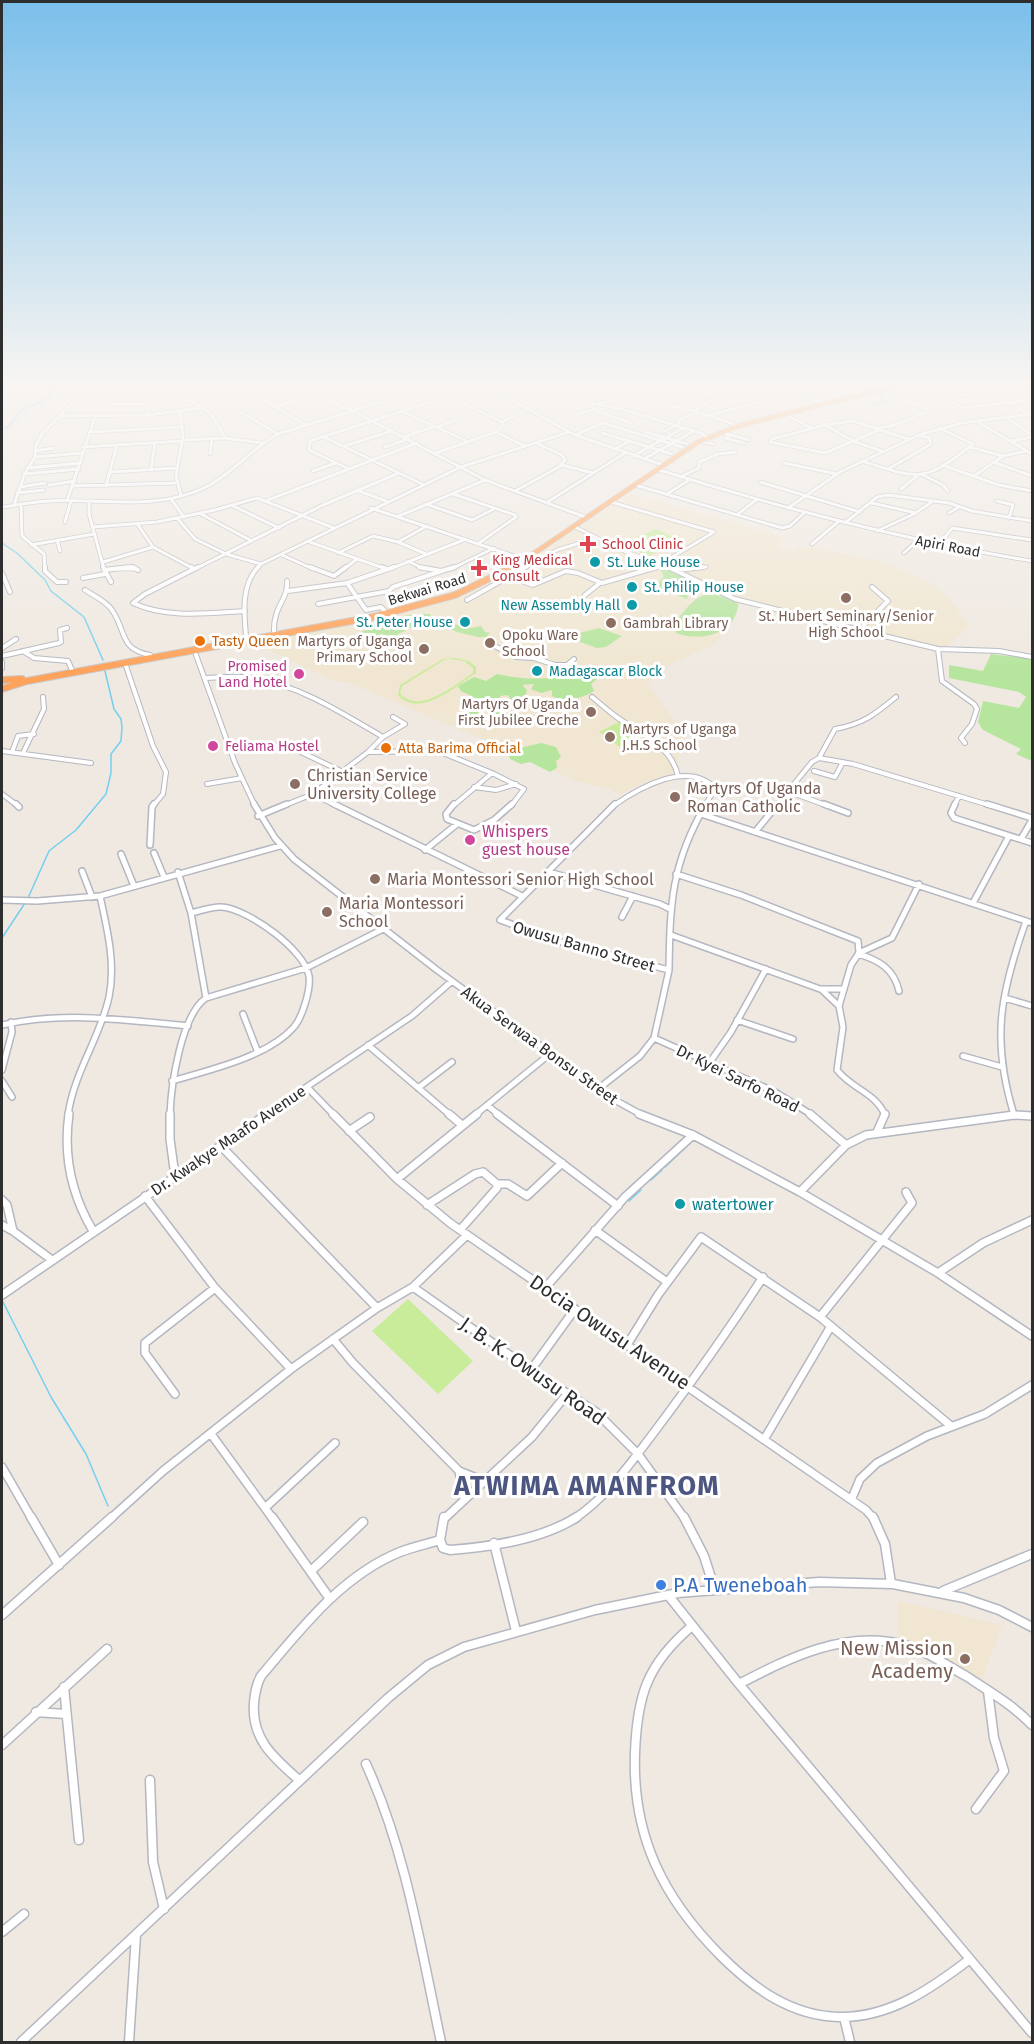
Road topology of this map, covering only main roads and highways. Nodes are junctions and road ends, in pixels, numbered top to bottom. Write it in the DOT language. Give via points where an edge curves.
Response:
graph roads {
  1 [pos="633,481"];
  2 [pos="640,481"];
  3 [pos="620,489"];
  4 [pos="627,491"];
  5 [pos="585,517"];
  6 [pos="523,559"];
  7 [pos="285,631"];
  8 [pos="2,679"];
  9 [pos="30,679"];
  10 [pos="2,690"];
  1 -- 3 [label="highway, Bekwai Road"];
  2 -- 4 [label="highway, Bekwai Road"];
  3 -- 4 [label="highway"];
  3 -- 5 [label="highway, Bekwai Road"];
  4 -- 5 [label="highway, Bekwai Road"];
  5 -- 6 [label="highway, Bekwai Road"];
  5 -- 6 [label="highway, Bekwai Road"];
  6 -- 7 [label="highway, Bekwai Road" via="431,599"];
  6 -- 7 [label="highway, Bekwai Road" via="508,574 419,607"];
  7 -- 9 [label="highway, Bekwai Road"];
  7 -- 9 [label="highway, Bekwai Road"];
  8 -- 9 [label="highway"];
  8 -- 10 [label="highway"];
  9 -- 10 [label="highway"];
}
